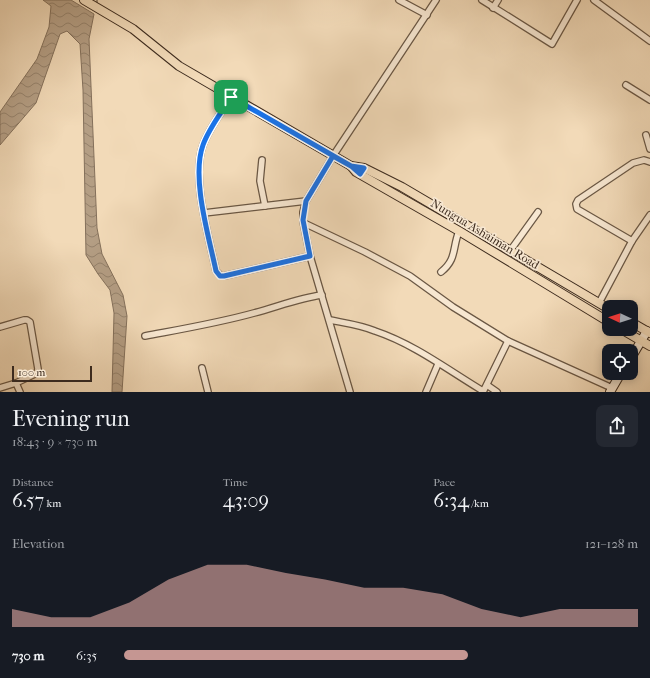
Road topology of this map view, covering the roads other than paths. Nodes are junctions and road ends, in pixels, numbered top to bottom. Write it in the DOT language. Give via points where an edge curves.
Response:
graph roads {
  1 [pos="84,0"];
  2 [pos="399,0"];
  3 [pos="436,0"];
  4 [pos="482,0"];
  5 [pos="498,0"];
  6 [pos="577,0"];
  7 [pos="594,0"];
  8 [pos="493,8"];
  9 [pos="427,15"];
  10 [pos="650,41"];
  11 [pos="626,85"];
  12 [pos="231,97"];
  13 [pos="650,100"];
  14 [pos="646,135"];
  15 [pos="650,149"];
  16 [pos="333,156"];
  17 [pos="262,160"];
  18 [pos="650,162"];
  19 [pos="362,171"];
  20 [pos="306,201"];
  21 [pos="265,206"];
  22 [pos="538,212"];
  23 [pos="204,213"];
  24 [pos="650,215"];
  25 [pos="304,223"];
  26 [pos="459,231"];
  27 [pos="632,241"];
  28 [pos="510,251"];
  29 [pos="310,256"];
  30 [pos="441,272"];
  31 [pos="322,295"];
  32 [pos="599,303"];
  33 [pos="602,305"];
  34 [pos="602,318"];
  35 [pos="330,320"];
  36 [pos="0,326"];
  37 [pos="638,326"];
  38 [pos="649,332"];
  39 [pos="146,336"];
  40 [pos="633,336"];
  41 [pos="508,341"];
  42 [pos="642,341"];
  43 [pos="650,346"];
  44 [pos="638,347"];
  45 [pos="438,364"];
  46 [pos="202,368"];
  47 [pos="617,380"];
  48 [pos="16,383"];
  49 [pos="487,385"];
  50 [pos="0,388"];
  51 [pos="611,390"];
  52 [pos="20,392"];
  53 [pos="208,392"];
  54 [pos="350,392"];
  55 [pos="426,392"];
  56 [pos="483,392"];
  57 [pos="498,392"];
  1 -- 12 [label="main road, Nungua Ashaiman Road" via="120,20 167,58"];
  2 -- 9 [label="street"];
  3 -- 9 [label="street"];
  4 -- 8 [label="street"];
  5 -- 8 [label="street"];
  6 -- 8 [label="street" via="552,44"];
  7 -- 10 [label="street"];
  9 -- 16 [label="street"];
  11 -- 13 [label="street"];
  12 -- 16 [label="main road, Nungua Ashaiman Road"];
  12 -- 23 [label="street" via="203,145 199,171"];
  14 -- 15 [label="street"];
  16 -- 19 [label="main road, Nungua Ashaiman Road"];
  16 -- 20 [label="street"];
  17 -- 21 [label="street" via="260,181"];
  18 -- 27 [label="street" via="644,160 633,163 578,200 576,204 577,209"];
  19 -- 26 [label="main road, Nungua Ashaiman Road"];
  19 -- 28 [label="main road, Nungua Ashaiman Road" via="409,191"];
  20 -- 21 [label="street"];
  20 -- 25 [label="street"];
  21 -- 23 [label="street"];
  22 -- 28 [label="street"];
  23 -- 29 [label="street" via="216,271 220,276"];
  24 -- 27 [label="street"];
  25 -- 29 [label="street"];
  25 -- 41 [label="street" via="410,276 453,307"];
  26 -- 30 [label="street" via="451,263"];
  26 -- 34 [label="main road, Nungua Ashaiman Road"];
  27 -- 32 [label="street"];
  28 -- 32 [label="main road, Nungua Ashaiman Road"];
  29 -- 31 [label="street"];
  31 -- 35 [label="street"];
  31 -- 39 [label="street" via="215,323"];
  32 -- 33 [label="main road, Nungua Ashaiman Road"];
  35 -- 45 [label="street" via="376,331 420,352"];
  35 -- 54 [label="street"];
  36 -- 48 [label="street" via="24,320 30,322 38,369 37,373"];
  37 -- 38 [label="main road"];
  38 -- 42 [label="street"];
  40 -- 42 [label="main road"];
  41 -- 49 [label="street"];
  41 -- 51 [label="street"];
  42 -- 43 [label="main road"];
  42 -- 44 [label="street"];
  45 -- 55 [label="street"];
  45 -- 56 [label="street"];
  46 -- 53 [label="street"];
  47 -- 51 [label="street"];
  48 -- 50 [label="street"];
  48 -- 52 [label="street"];
  49 -- 56 [label="street"];
  49 -- 57 [label="street"];
}
